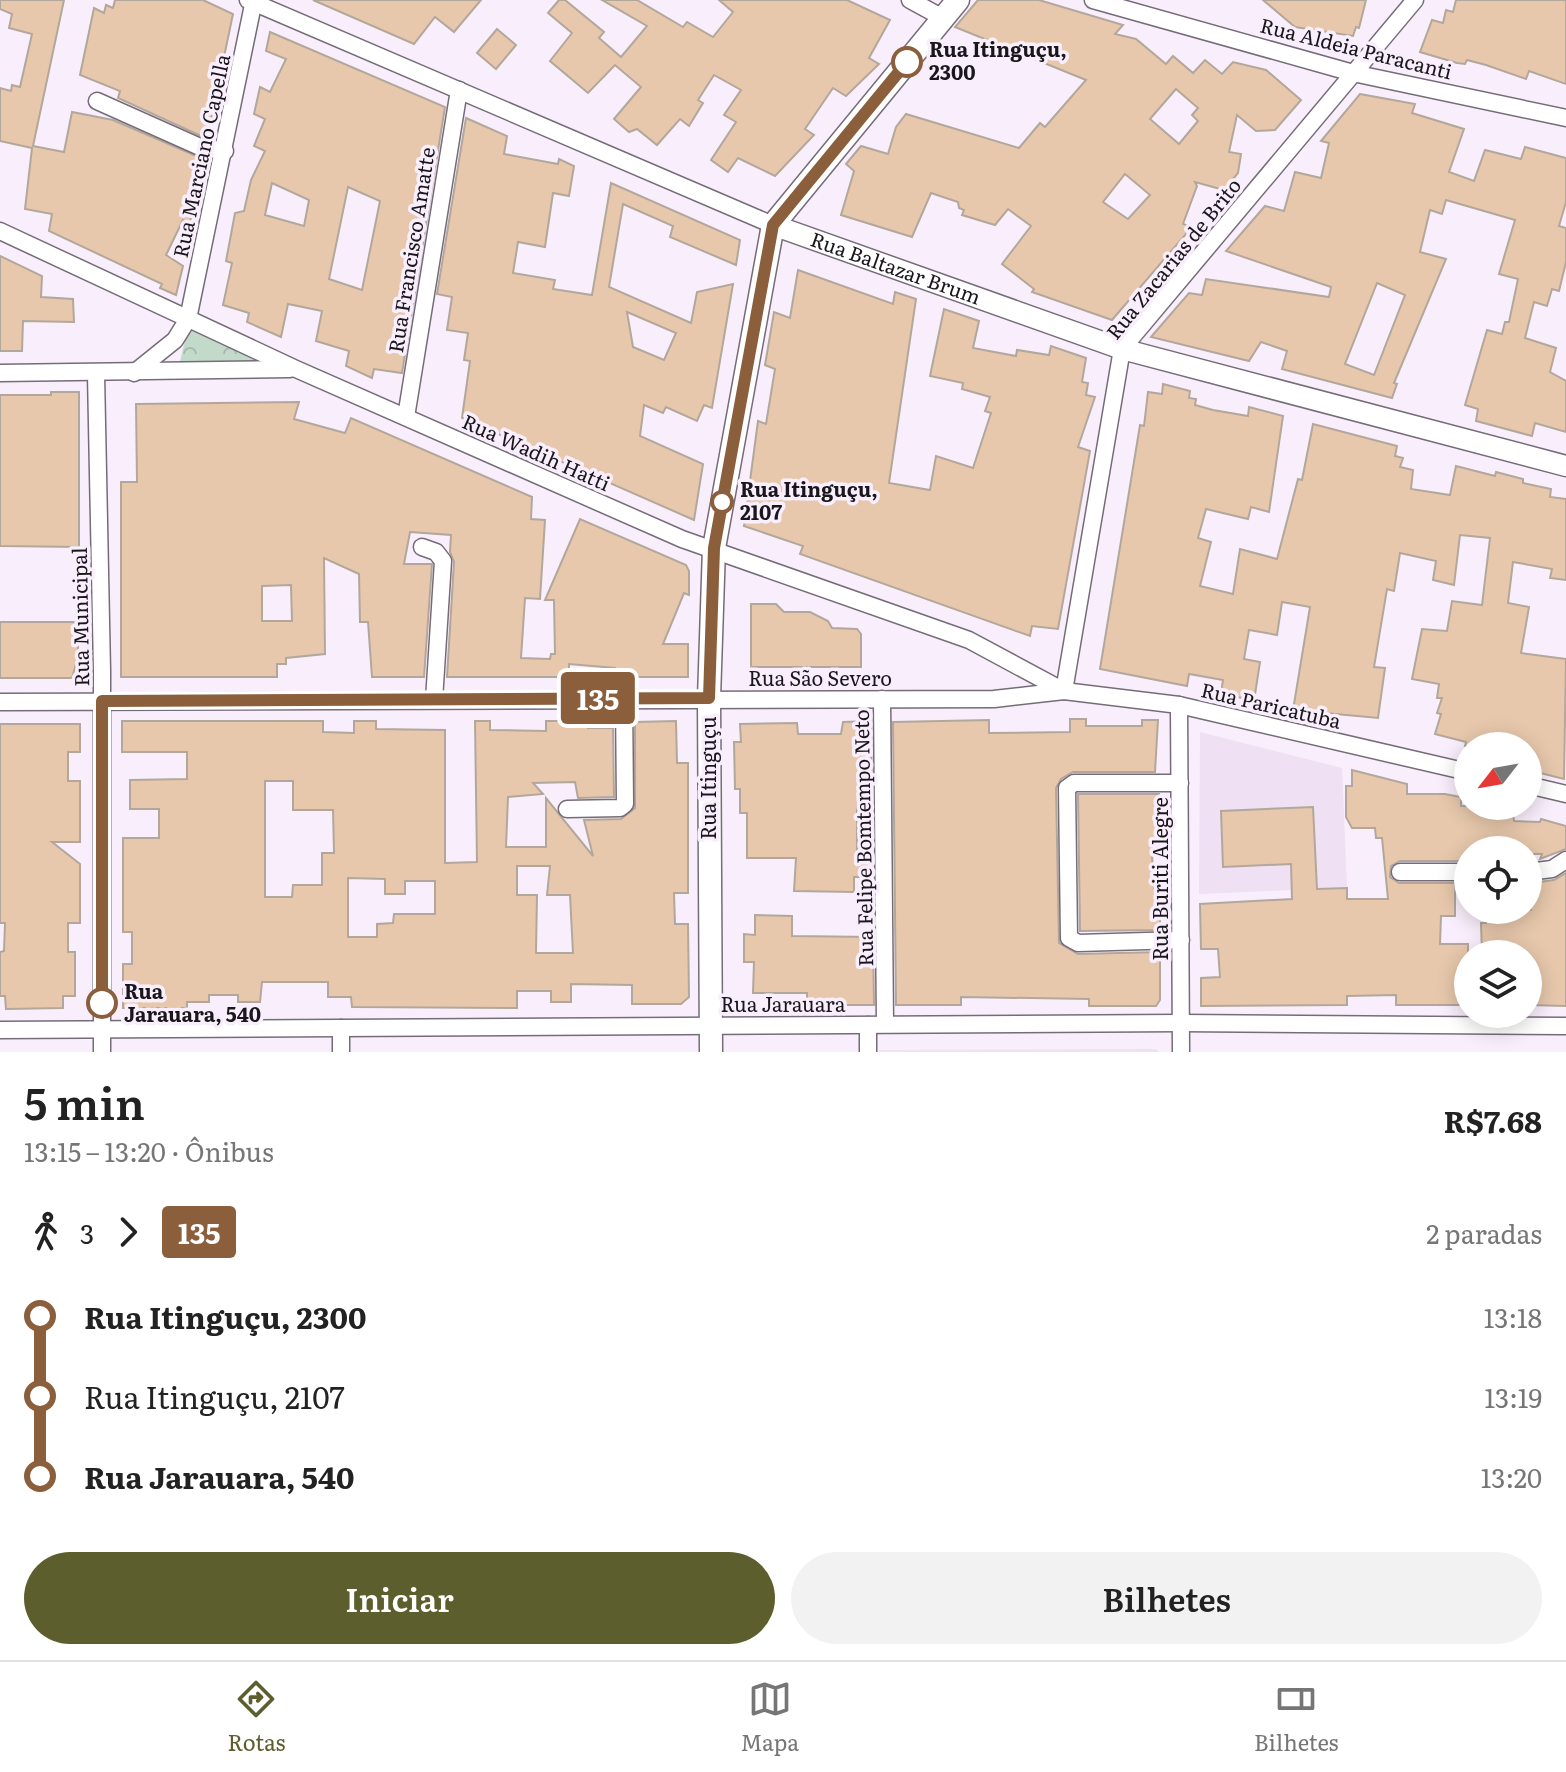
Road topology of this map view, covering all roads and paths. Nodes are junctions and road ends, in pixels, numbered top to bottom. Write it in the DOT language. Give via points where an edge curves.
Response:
graph roads {
  1 [pos="910,0"];
  2 [pos="958,0"];
  3 [pos="1093,0"];
  4 [pos="1415,0"];
  5 [pos="252,1"];
  6 [pos="943,18"];
  7 [pos="1353,73"];
  8 [pos="459,90"];
  9 [pos="97,101"];
  10 [pos="1566,118"];
  11 [pos="225,151"];
  12 [pos="773,225"];
  13 [pos="0,231"];
  14 [pos="188,319"];
  15 [pos="1122,349"];
  16 [pos="296,369"];
  17 [pos="0,373"];
  18 [pos="134,373"];
  19 [pos="96,374"];
  20 [pos="406,417"];
  21 [pos="1566,466"];
  22 [pos="422,547"];
  23 [pos="714,548"];
  24 [pos="1064,691"];
  25 [pos="624,698"];
  26 [pos="709,698"];
  27 [pos="882,699"];
  28 [pos="434,700"];
  29 [pos="102,701"];
  30 [pos="0,702"];
  31 [pos="1179,705"];
  32 [pos="1454,769"];
  33 [pos="1180,783"];
  34 [pos="1542,788"];
  35 [pos="1566,794"];
  36 [pos="567,809"];
  37 [pos="1566,860"];
  38 [pos="1542,870"];
  39 [pos="1400,872"];
  40 [pos="1454,872"];
  41 [pos="1181,940"];
  42 [pos="1181,1023"];
  43 [pos="885,1024"];
  44 [pos="711,1025"];
  45 [pos="868,1025"];
  46 [pos="1566,1026"];
  47 [pos="341,1028"];
  48 [pos="101,1029"];
  49 [pos="0,1030"];
  50 [pos="102,1052"];
  51 [pos="341,1052"];
  52 [pos="711,1052"];
  53 [pos="868,1052"];
  54 [pos="1181,1052"];
  1 -- 6 [label="street"];
  2 -- 6 [label="main road, Rua Itinguçu"];
  3 -- 7 [label="street, Rua Aldeia Paracanti"];
  4 -- 7 [label="street, Rua Zacarias de Brito"];
  5 -- 8 [label="street, Rua Baltazar Brum"];
  5 -- 11 [label="street, Rua Marciano Capella"];
  6 -- 12 [label="main road, Rua Itinguçu"];
  7 -- 10 [label="street, Rua Aldeia Paracanti"];
  7 -- 15 [label="street, Rua Zacarias de Brito"];
  8 -- 12 [label="street, Rua Baltazar Brum"];
  8 -- 20 [label="street, Rua Francisco Amatte"];
  9 -- 11 [label="street" via="200,147"];
  11 -- 14 [label="street, Rua Marciano Capella"];
  12 -- 15 [label="street, Rua Baltazar Brum"];
  12 -- 23 [label="main road, Rua Itinguçu"];
  13 -- 14 [label="street, Rua Wadih Hatti"];
  14 -- 16 [label="street, Rua Wadih Hatti"];
  14 -- 18 [label="street" via="175,340"];
  15 -- 21 [label="street, Rua Baltazar Brum"];
  15 -- 24 [label="street, Rua Zacarias de Brito"];
  16 -- 18 [label="street"];
  16 -- 20 [label="street, Rua Wadih Hatti"];
  17 -- 19 [label="street"];
  18 -- 19 [label="street"];
  19 -- 29 [label="street, Rua Municipal"];
  20 -- 23 [label="street, Rua Wadih Hatti" via="682,539"];
  22 -- 28 [label="street" via="443,561"];
  23 -- 24 [label="street, Rua Wadih Hatti" via="969,640"];
  23 -- 26 [label="main road, Rua Itinguçu"];
  24 -- 27 [label="street, Rua São Severo" via="994,699"];
  24 -- 31 [label="street, Rua Paricatuba"];
  25 -- 26 [label="street, Rua São Severo"];
  25 -- 28 [label="street, Rua São Severo"];
  25 -- 36 [label="street" via="625,804"];
  26 -- 27 [label="street, Rua São Severo"];
  26 -- 44 [label="main road, Rua Itinguçu"];
  27 -- 43 [label="street, Rua Felipe Bomtempo Neto"];
  28 -- 29 [label="street, Rua São Severo"];
  29 -- 30 [label="street, Rua São Severo"];
  29 -- 48 [label="street, Rua Municipal"];
  31 -- 32 [label="street, Rua Paricatuba"];
  31 -- 33 [label="street, Rua Buriti Alegre"];
  33 -- 41 [label="street, Rua Buriti Alegre"];
  33 -- 41 [label="street" via="1069,785 1069,938 1078,943"];
  34 -- 35 [label="street"];
  37 -- 38 [label="street"];
  39 -- 40 [label="street"];
  41 -- 42 [label="street, Rua Buriti Alegre"];
  42 -- 43 [label="street, Rua Jarauara"];
  42 -- 46 [label="street, Rua Jarauara"];
  42 -- 54 [label="street, Rua Buriti Alegre"];
  43 -- 45 [label="street, Rua Jarauara"];
  44 -- 45 [label="street, Rua Jarauara"];
  44 -- 47 [label="street, Rua Jarauara"];
  44 -- 52 [label="main road, Rua Itinguçu"];
  45 -- 53 [label="street"];
  47 -- 48 [label="street, Rua Jarauara"];
  47 -- 51 [label="street"];
  48 -- 49 [label="street, Rua Jarauara"];
  48 -- 50 [label="street, Rua Municipal"];
}
